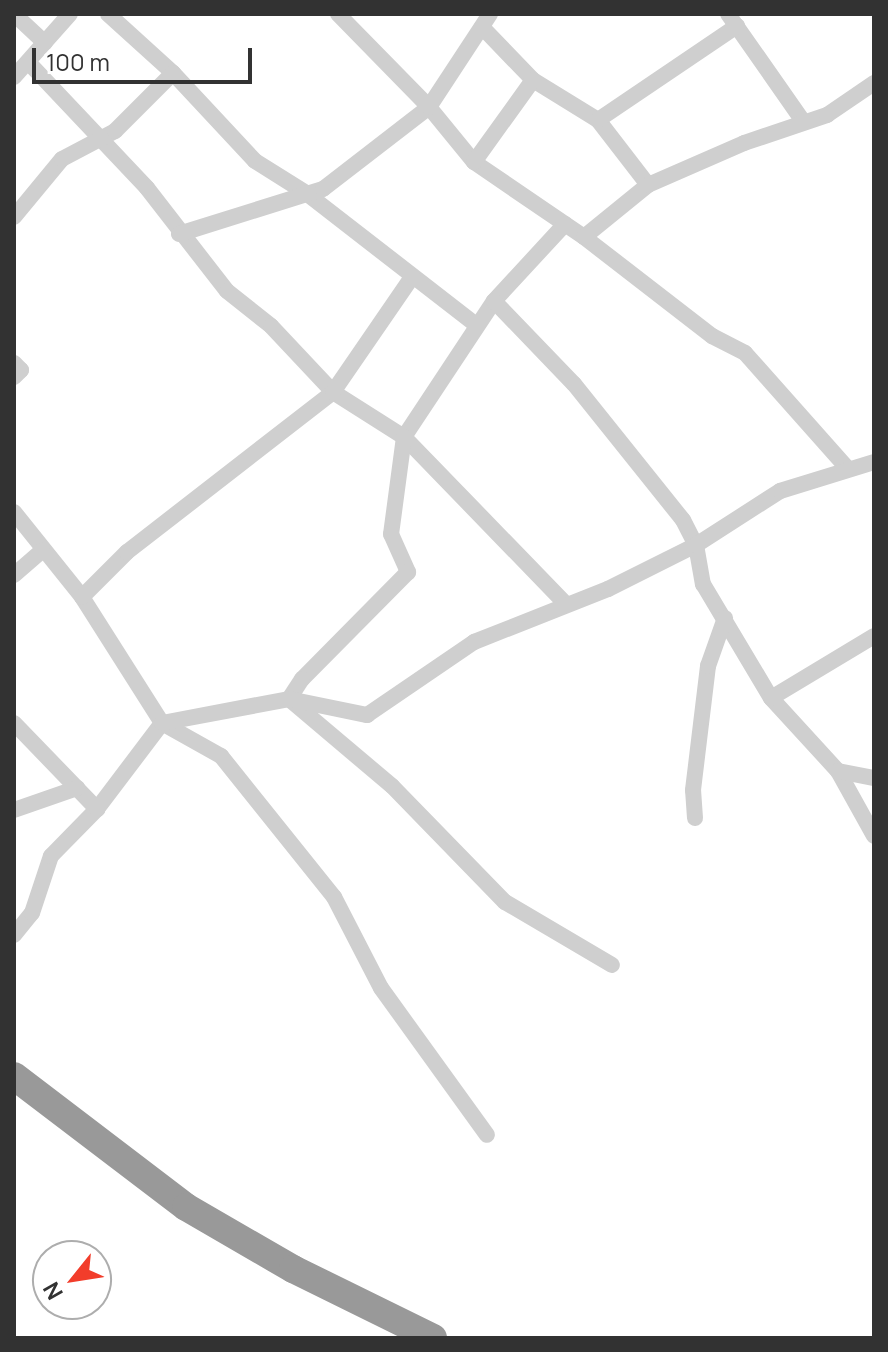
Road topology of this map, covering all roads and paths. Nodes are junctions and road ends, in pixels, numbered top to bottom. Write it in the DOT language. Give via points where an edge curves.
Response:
graph roads {
  1 [pos="14,14"];
  2 [pos="70,14"];
  3 [pos="108,14"];
  4 [pos="338,14"];
  5 [pos="486,20"];
  6 [pos="732,20"];
  7 [pos="45,43"];
  8 [pos="28,62"];
  9 [pos="173,73"];
  10 [pos="14,77"];
  11 [pos="533,80"];
  12 [pos="874,83"];
  13 [pos="429,107"];
  14 [pos="598,120"];
  15 [pos="803,121"];
  16 [pos="97,138"];
  17 [pos="474,162"];
  18 [pos="648,185"];
  19 [pos="306,193"];
  20 [pos="14,217"];
  21 [pos="565,224"];
  22 [pos="179,234"];
  23 [pos="584,237"];
  24 [pos="412,277"];
  25 [pos="494,301"];
  26 [pos="476,325"];
  27 [pos="14,363"];
  28 [pos="14,377"];
  29 [pos="333,392"];
  30 [pos="404,437"];
  31 [pos="874,462"];
  32 [pos="848,469"];
  33 [pos="14,512"];
  34 [pos="696,545"];
  35 [pos="42,551"];
  36 [pos="14,575"];
  37 [pos="82,597"];
  38 [pos="566,604"];
  39 [pos="725,618"];
  40 [pos="874,636"];
  41 [pos="771,698"];
  42 [pos="289,699"];
  43 [pos="14,723"];
  44 [pos="162,723"];
  45 [pos="838,771"];
  46 [pos="874,778"];
  47 [pos="77,788"];
  48 [pos="97,809"];
  49 [pos="14,810"];
  50 [pos="695,818"];
  51 [pos="874,836"];
  52 [pos="14,935"];
  53 [pos="612,965"];
  54 [pos="14,1076"];
  55 [pos="487,1135"];
  56 [pos="433,1338"];
  1 -- 7 [label="street"];
  2 -- 7 [label="street"];
  3 -- 9 [label="street"];
  4 -- 13 [label="street"];
  5 -- 11 [label="street"];
  5 -- 13 [label="street"];
  6 -- 14 [label="street"];
  6 -- 15 [label="street"];
  7 -- 8 [label="street"];
  8 -- 10 [label="street"];
  8 -- 16 [label="street"];
  9 -- 16 [label="street" via="115,131"];
  9 -- 19 [label="street" via="255,161"];
  11 -- 14 [label="street"];
  11 -- 17 [label="street"];
  12 -- 15 [label="street" via="827,115"];
  13 -- 17 [label="street"];
  13 -- 19 [label="street" via="323,189"];
  14 -- 18 [label="street"];
  15 -- 18 [label="street"];
  16 -- 20 [label="street" via="62,159"];
  16 -- 22 [label="street" via="147,188"];
  17 -- 21 [label="street"];
  18 -- 23 [label="street"];
  19 -- 22 [label="street"];
  19 -- 24 [label="street"];
  21 -- 23 [label="street"];
  21 -- 25 [label="street"];
  22 -- 29 [label="street" via="227,291 271,326"];
  23 -- 32 [label="street" via="712,336 745,353"];
  24 -- 26 [label="street"];
  24 -- 29 [label="street"];
  25 -- 26 [label="street"];
  25 -- 34 [label="street" via="525,328 653,480"];
  26 -- 30 [label="street"];
  27 -- 28 [label="street" via="21,370"];
  29 -- 30 [label="street"];
  29 -- 37 [label="street" via="127,552"];
  30 -- 38 [label="street"];
  30 -- 42 [label="street" via="391,534 408,572 302,679"];
  31 -- 32 [label="street"];
  32 -- 34 [label="street" via="780,491"];
  33 -- 35 [label="street"];
  34 -- 38 [label="street"];
  34 -- 39 [label="street" via="703,584"];
  35 -- 36 [label="street"];
  35 -- 37 [label="street"];
  37 -- 44 [label="street"];
  38 -- 42 [label="street" via="474,642 367,715"];
  39 -- 41 [label="street"];
  39 -- 50 [label="street" via="708,666 693,790"];
  40 -- 41 [label="street"];
  41 -- 45 [label="street"];
  42 -- 44 [label="street"];
  42 -- 53 [label="street" via="392,786 505,902"];
  43 -- 47 [label="street"];
  44 -- 48 [label="street"];
  44 -- 55 [label="street" via="221,756 264,806 334,897 381,988"];
  45 -- 46 [label="street"];
  45 -- 51 [label="street"];
  47 -- 48 [label="street"];
  47 -- 49 [label="street"];
  48 -- 52 [label="street" via="51,856 32,913"];
  54 -- 56 [label="highway" via="186,1207 293,1269"];
}
